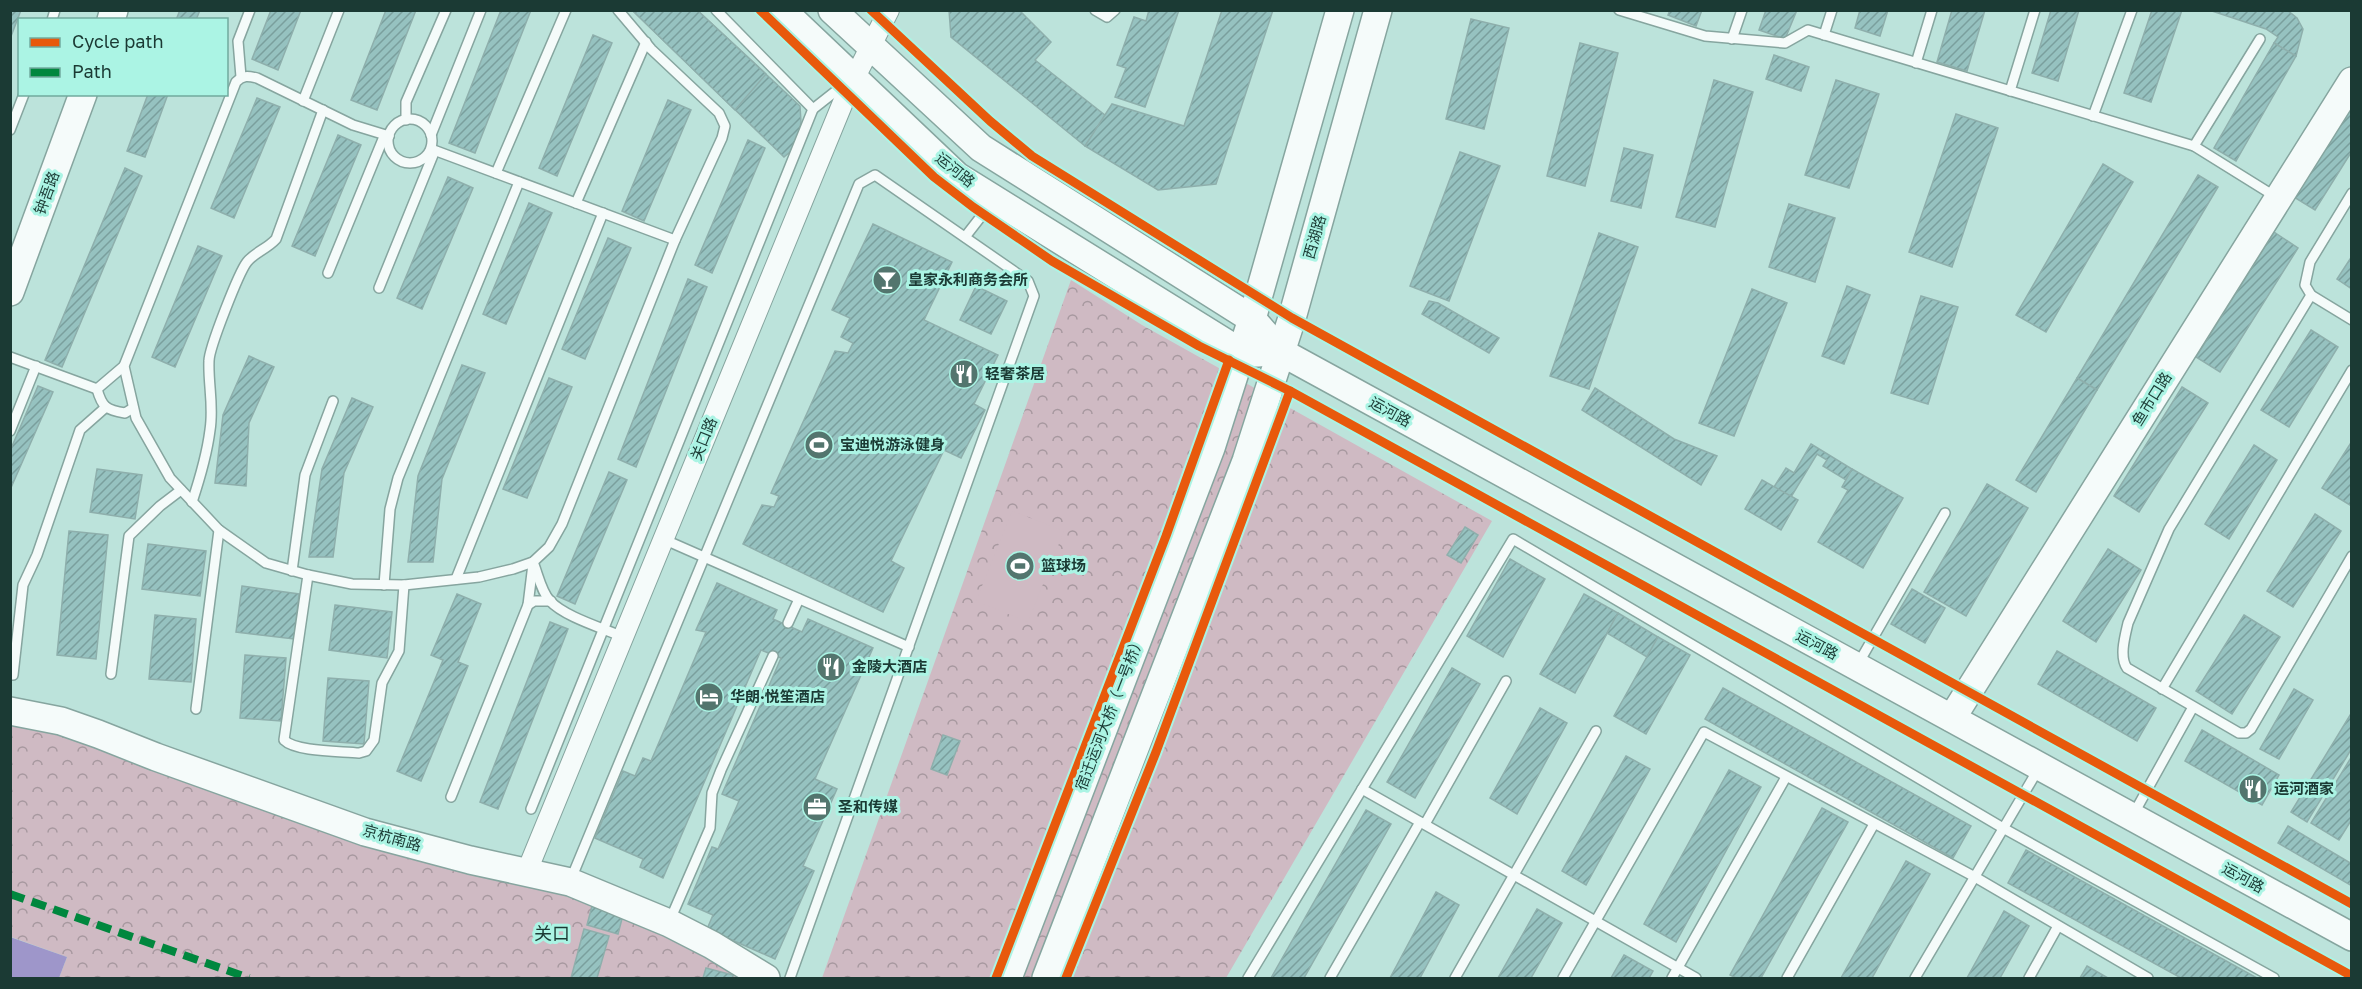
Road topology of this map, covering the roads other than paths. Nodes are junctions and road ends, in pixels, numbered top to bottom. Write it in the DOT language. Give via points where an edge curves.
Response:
graph roads {
  1 [pos="250,10"];
  2 [pos="339,10"];
  3 [pos="446,10"];
  4 [pos="481,10"];
  5 [pos="566,10"];
  6 [pos="618,10"];
  7 [pos="716,10"];
  8 [pos="782,10"];
  9 [pos="832,10"];
  10 [pos="889,10"];
  11 [pos="1095,10"];
  12 [pos="1115,10"];
  13 [pos="1340,10"];
  14 [pos="1378,10"];
  15 [pos="1619,10"];
  16 [pos="1742,10"];
  17 [pos="1832,10"];
  18 [pos="1932,10"];
  19 [pos="2035,10"];
  20 [pos="2132,10"];
  21 [pos="1644,15"];
  22 [pos="1824,35"];
  23 [pos="1732,39"];
  24 [pos="2260,39"];
  25 [pos="646,42"];
  26 [pos="871,44"];
  27 [pos="1916,63"];
  28 [pos="241,77"];
  29 [pos="854,77"];
  30 [pos="2352,81"];
  31 [pos="2010,91"];
  32 [pos="23,96"];
  33 [pos="83,96"];
  34 [pos="303,101"];
  35 [pos="813,110"];
  36 [pos="323,111"];
  37 [pos="2093,116"];
  38 [pos="406,120"];
  39 [pos="10,130"];
  40 [pos="431,135"];
  41 [pos="389,136"];
  42 [pos="2194,146"];
  43 [pos="431,149"];
  44 [pos="496,173"];
  45 [pos="519,182"];
  46 [pos="2352,193"];
  47 [pos="2278,198"];
  48 [pos="995,200"];
  49 [pos="576,203"];
  50 [pos="603,213"];
  51 [pos="965,237"];
  52 [pos="675,240"];
  53 [pos="328,273"];
  54 [pos="379,288"];
  55 [pos="10,292"];
  56 [pos="2312,295"];
  57 [pos="1252,319"];
  58 [pos="2352,320"];
  59 [pos="1281,352"];
  60 [pos="1242,353"];
  61 [pos="10,357"];
  62 [pos="36,366"];
  63 [pos="124,366"];
  64 [pos="2352,370"];
  65 [pos="97,389"];
  66 [pos="333,401"];
  67 [pos="106,406"];
  68 [pos="134,408"];
  69 [pos="10,431"];
  70 [pos="181,490"];
  71 [pos="192,502"];
  72 [pos="1945,513"];
  73 [pos="219,530"];
  74 [pos="663,539"];
  75 [pos="2352,556"];
  76 [pos="706,558"];
  77 [pos="533,562"];
  78 [pos="292,571"];
  79 [pos="308,575"];
  80 [pos="456,579"];
  81 [pos="384,585"];
  82 [pos="404,585"];
  83 [pos="799,598"];
  84 [pos="551,601"];
  85 [pos="528,605"];
  86 [pos="788,623"];
  87 [pos="604,629"];
  88 [pos="622,637"];
  89 [pos="909,647"];
  90 [pos="773,656"];
  91 [pos="1857,666"];
  92 [pos="111,674"];
  93 [pos="10,675"];
  94 [pos="1506,681"];
  95 [pos="2163,689"];
  96 [pos="2193,707"];
  97 [pos="196,709"];
  98 [pos="10,711"];
  99 [pos="1952,718"];
  100 [pos="1596,731"];
  101 [pos="2040,766"];
  102 [pos="1786,777"];
  103 [pos="1362,789"];
  104 [pos="451,797"];
  105 [pos="531,809"];
  106 [pos="2132,817"];
  107 [pos="1422,823"];
  108 [pos="1874,824"];
  109 [pos="2003,828"];
  110 [pos="527,871"];
  111 [pos="1514,875"];
  112 [pos="1974,877"];
  113 [pos="570,882"];
  114 [pos="1594,921"];
  115 [pos="669,923"];
  116 [pos="2058,926"];
  117 [pos="2352,937"];
  118 [pos="1678,968"];
  119 [pos="766,978"];
  120 [pos="790,978"];
  121 [pos="1008,978"];
  122 [pos="1046,978"];
  123 [pos="1248,978"];
  124 [pos="1330,978"];
  125 [pos="1455,978"];
  126 [pos="1563,978"];
  127 [pos="1672,978"];
  128 [pos="1696,978"];
  129 [pos="1787,978"];
  130 [pos="1915,978"];
  131 [pos="2029,978"];
  132 [pos="2145,978"];
  133 [pos="2274,978"];
  1 -- 28 [label="lane" via="238,41"];
  2 -- 34 [label="lane"];
  3 -- 38 [label="lane" via="406,102"];
  4 -- 40 [label="lane"];
  5 -- 44 [label="lane"];
  6 -- 25 [label="lane"];
  7 -- 35 [label="lane"];
  8 -- 29 [label="street, 运河路"];
  9 -- 26 [label="street, 运河路"];
  10 -- 26 [label="street, 关口路"];
  11 -- 12 [label="lane" via="1107,17"];
  13 -- 57 [label="street"];
  14 -- 59 [label="street, 西湖路"];
  15 -- 21 [label="lane"];
  16 -- 23 [label="lane"];
  17 -- 22 [label="lane"];
  18 -- 27 [label="lane"];
  19 -- 31 [label="lane"];
  20 -- 37 [label="lane"];
  21 -- 23 [label="lane" via="1705,36"];
  22 -- 23 [label="lane" via="1808,30 1785,44"];
  22 -- 27 [label="lane"];
  24 -- 42 [label="lane"];
  25 -- 49 [label="lane"];
  25 -- 52 [label="lane" via="719,113 725,126"];
  26 -- 29 [label="street, 关口路"];
  26 -- 57 [label="street, 运河路" via="981,148"];
  27 -- 31 [label="lane"];
  28 -- 34 [label="lane" via="257,78"];
  28 -- 63 [label="lane"];
  29 -- 35 [label="lane"];
  29 -- 48 [label="street, 运河路" via="957,176"];
  29 -- 74 [label="street, 关口路"];
  30 -- 47 [label="street, 鱼市口路"];
  31 -- 37 [label="lane"];
  32 -- 39 [label="lane"];
  33 -- 55 [label="street, 钟吾路"];
  34 -- 36 [label="lane"];
  35 -- 87 [label="lane"];
  36 -- 41 [label="lane"];
  36 -- 71 [label="lane" via="276,239 246,263 209,357 211,428"];
  37 -- 42 [label="lane"];
  38 -- 40 [label="lane" via="417,120"];
  38 -- 41 [label="lane" via="397,124"];
  40 -- 43 [label="lane"];
  41 -- 43 [label="lane" via="390,150 406,163 421,160"];
  41 -- 53 [label="lane" via="384,139"];
  42 -- 47 [label="lane"];
  43 -- 44 [label="lane"];
  43 -- 54 [label="lane" via="433,155"];
  44 -- 45 [label="lane"];
  45 -- 49 [label="lane"];
  45 -- 81 [label="lane" via="398,478 390,509"];
  46 -- 56 [label="lane" via="2310,262 2305,285"];
  47 -- 99 [label="street, 鱼市口路"];
  48 -- 51 [label="lane"];
  48 -- 60 [label="street, 运河路"];
  49 -- 50 [label="lane"];
  50 -- 52 [label="lane"];
  50 -- 80 [label="lane"];
  51 -- 76 [label="lane" via="875,175 859,184"];
  51 -- 89 [label="lane" via="1028,281 1034,297"];
  52 -- 77 [label="lane" via="562,524 549,548"];
  56 -- 58 [label="lane"];
  56 -- 95 [label="lane" via="2169,529 2128,623 2124,664"];
  57 -- 59 [label="street, 运河路"];
  57 -- 60 [label="street"];
  59 -- 60 [label="street"];
  59 -- 91 [label="street, 运河路"];
  59 -- 122 [label="street, 西湖路" via="1246,461"];
  60 -- 121 [label="street, 宿迁运河大桥（一号桥）" via="1212,448"];
  61 -- 62 [label="lane"];
  62 -- 65 [label="lane"];
  62 -- 69 [label="lane"];
  63 -- 65 [label="lane"];
  63 -- 68 [label="lane"];
  64 -- 95 [label="lane"];
  65 -- 67 [label="lane" via="101,403"];
  66 -- 78 [label="lane" via="305,475"];
  67 -- 68 [label="lane" via="125,413"];
  67 -- 93 [label="lane" via="80,430 23,585"];
  68 -- 70 [label="lane" via="145,436"];
  70 -- 71 [label="lane"];
  70 -- 92 [label="lane" via="129,536"];
  71 -- 73 [label="lane"];
  72 -- 91 [label="lane"];
  73 -- 78 [label="lane" via="266,563"];
  73 -- 97 [label="lane"];
  74 -- 76 [label="lane"];
  74 -- 88 [label="street, 关口路"];
  75 -- 96 [label="lane" via="2251,729 2239,733"];
  76 -- 83 [label="lane"];
  76 -- 113 [label="lane"];
  77 -- 80 [label="lane"];
  77 -- 84 [label="lane"];
  77 -- 85 [label="lane"];
  78 -- 79 [label="lane"];
  79 -- 81 [label="lane" via="352,584"];
  79 -- 82 [label="lane" via="284,740 290,745 359,753 366,751 374,740 382,683 399,651"];
  80 -- 82 [label="lane"];
  81 -- 82 [label="lane"];
  83 -- 86 [label="lane"];
  83 -- 89 [label="lane"];
  84 -- 85 [label="lane"];
  84 -- 87 [label="lane"];
  85 -- 104 [label="lane"];
  87 -- 88 [label="lane"];
  87 -- 105 [label="lane"];
  88 -- 110 [label="street, 关口路"];
  89 -- 120 [label="lane"];
  90 -- 115 [label="lane" via="712,793 710,828"];
  91 -- 99 [label="street, 运河路"];
  94 -- 107 [label="lane"];
  95 -- 96 [label="lane"];
  96 -- 106 [label="lane"];
  98 -- 110 [label="street, 京杭南路" via="61,721 365,832"];
  99 -- 101 [label="street, 运河路"];
  100 -- 111 [label="lane"];
  101 -- 106 [label="street, 运河路"];
  101 -- 109 [label="lane"];
  102 -- 108 [label="lane"];
  102 -- 114 [label="lane" via="1704,732"];
  102 -- 118 [label="lane"];
  103 -- 107 [label="lane"];
  103 -- 109 [label="lane" via="1513,538"];
  103 -- 123 [label="lane"];
  106 -- 117 [label="street, 运河路"];
  107 -- 111 [label="lane"];
  107 -- 124 [label="lane"];
  108 -- 112 [label="lane"];
  108 -- 129 [label="lane"];
  109 -- 112 [label="lane"];
  109 -- 133 [label="lane"];
  110 -- 113 [label="street, 京杭南路"];
  111 -- 114 [label="lane"];
  111 -- 125 [label="lane"];
  112 -- 116 [label="lane"];
  112 -- 130 [label="lane"];
  113 -- 115 [label="street, 京杭南路"];
  114 -- 118 [label="lane"];
  114 -- 126 [label="lane"];
  115 -- 119 [label="street, 京杭南路"];
  116 -- 131 [label="lane"];
  116 -- 132 [label="lane"];
  118 -- 127 [label="lane"];
  118 -- 128 [label="lane"];
}
